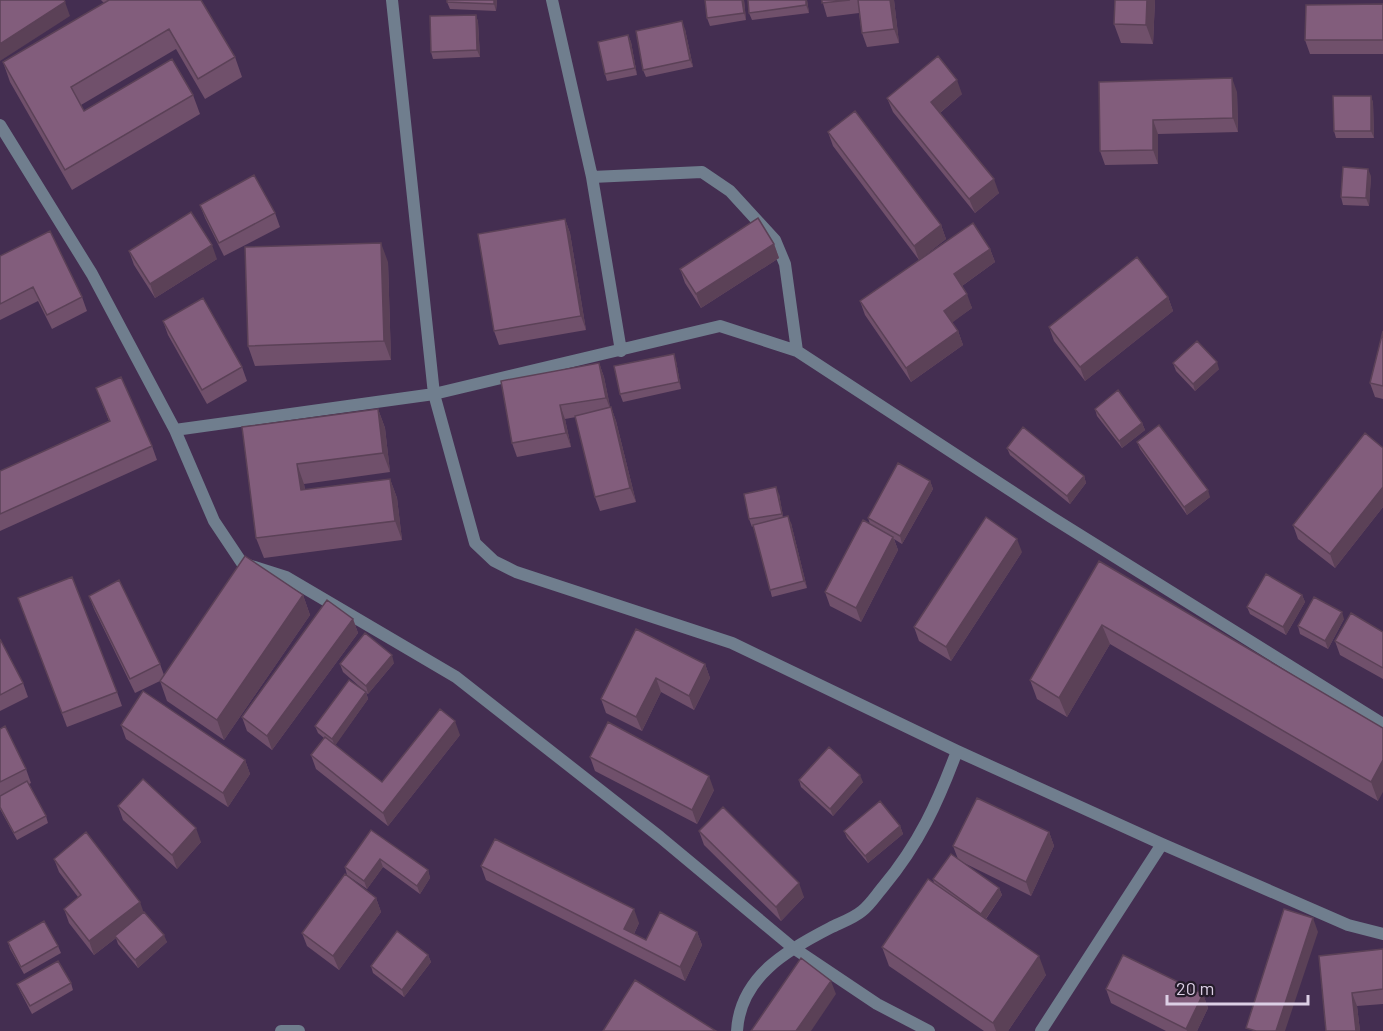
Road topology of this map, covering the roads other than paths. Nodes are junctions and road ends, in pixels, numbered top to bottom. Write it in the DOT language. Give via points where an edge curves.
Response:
graph roads {
  1 [pos="392,0"];
  2 [pos="552,0"];
  3 [pos="0,125"];
  4 [pos="592,177"];
  5 [pos="621,351"];
  6 [pos="797,351"];
  7 [pos="434,394"];
  8 [pos="176,430"];
  9 [pos="1383,724"];
  10 [pos="957,751"];
  11 [pos="1162,844"];
  12 [pos="1383,934"];
  13 [pos="792,947"];
  14 [pos="281,1031"];
  15 [pos="299,1031"];
  16 [pos="736,1031"];
  17 [pos="929,1031"];
  18 [pos="1041,1031"];
  1 -- 7 [label="street"];
  2 -- 4 [label="street"];
  3 -- 8 [label="street" via="92,274"];
  4 -- 5 [label="street"];
  4 -- 6 [label="street" via="702,172 730,191 775,240 785,264"];
  5 -- 6 [label="street" via="720,326"];
  5 -- 7 [label="street"];
  6 -- 9 [label="street" via="1051,517"];
  7 -- 8 [label="street"];
  7 -- 10 [label="street" via="476,543 494,561 516,572 732,643"];
  8 -- 13 [label="street" via="214,521 242,563 286,576 456,677 660,837"];
  10 -- 11 [label="street"];
  10 -- 13 [label="street" via="937,805 908,858 862,911"];
  11 -- 12 [label="street" via="1348,925"];
  11 -- 18 [label="street"];
  13 -- 16 [label="street" via="761,973 737,1020"];
  13 -- 17 [label="street" via="877,1004"];
  14 -- 15 [label="street"];
}
